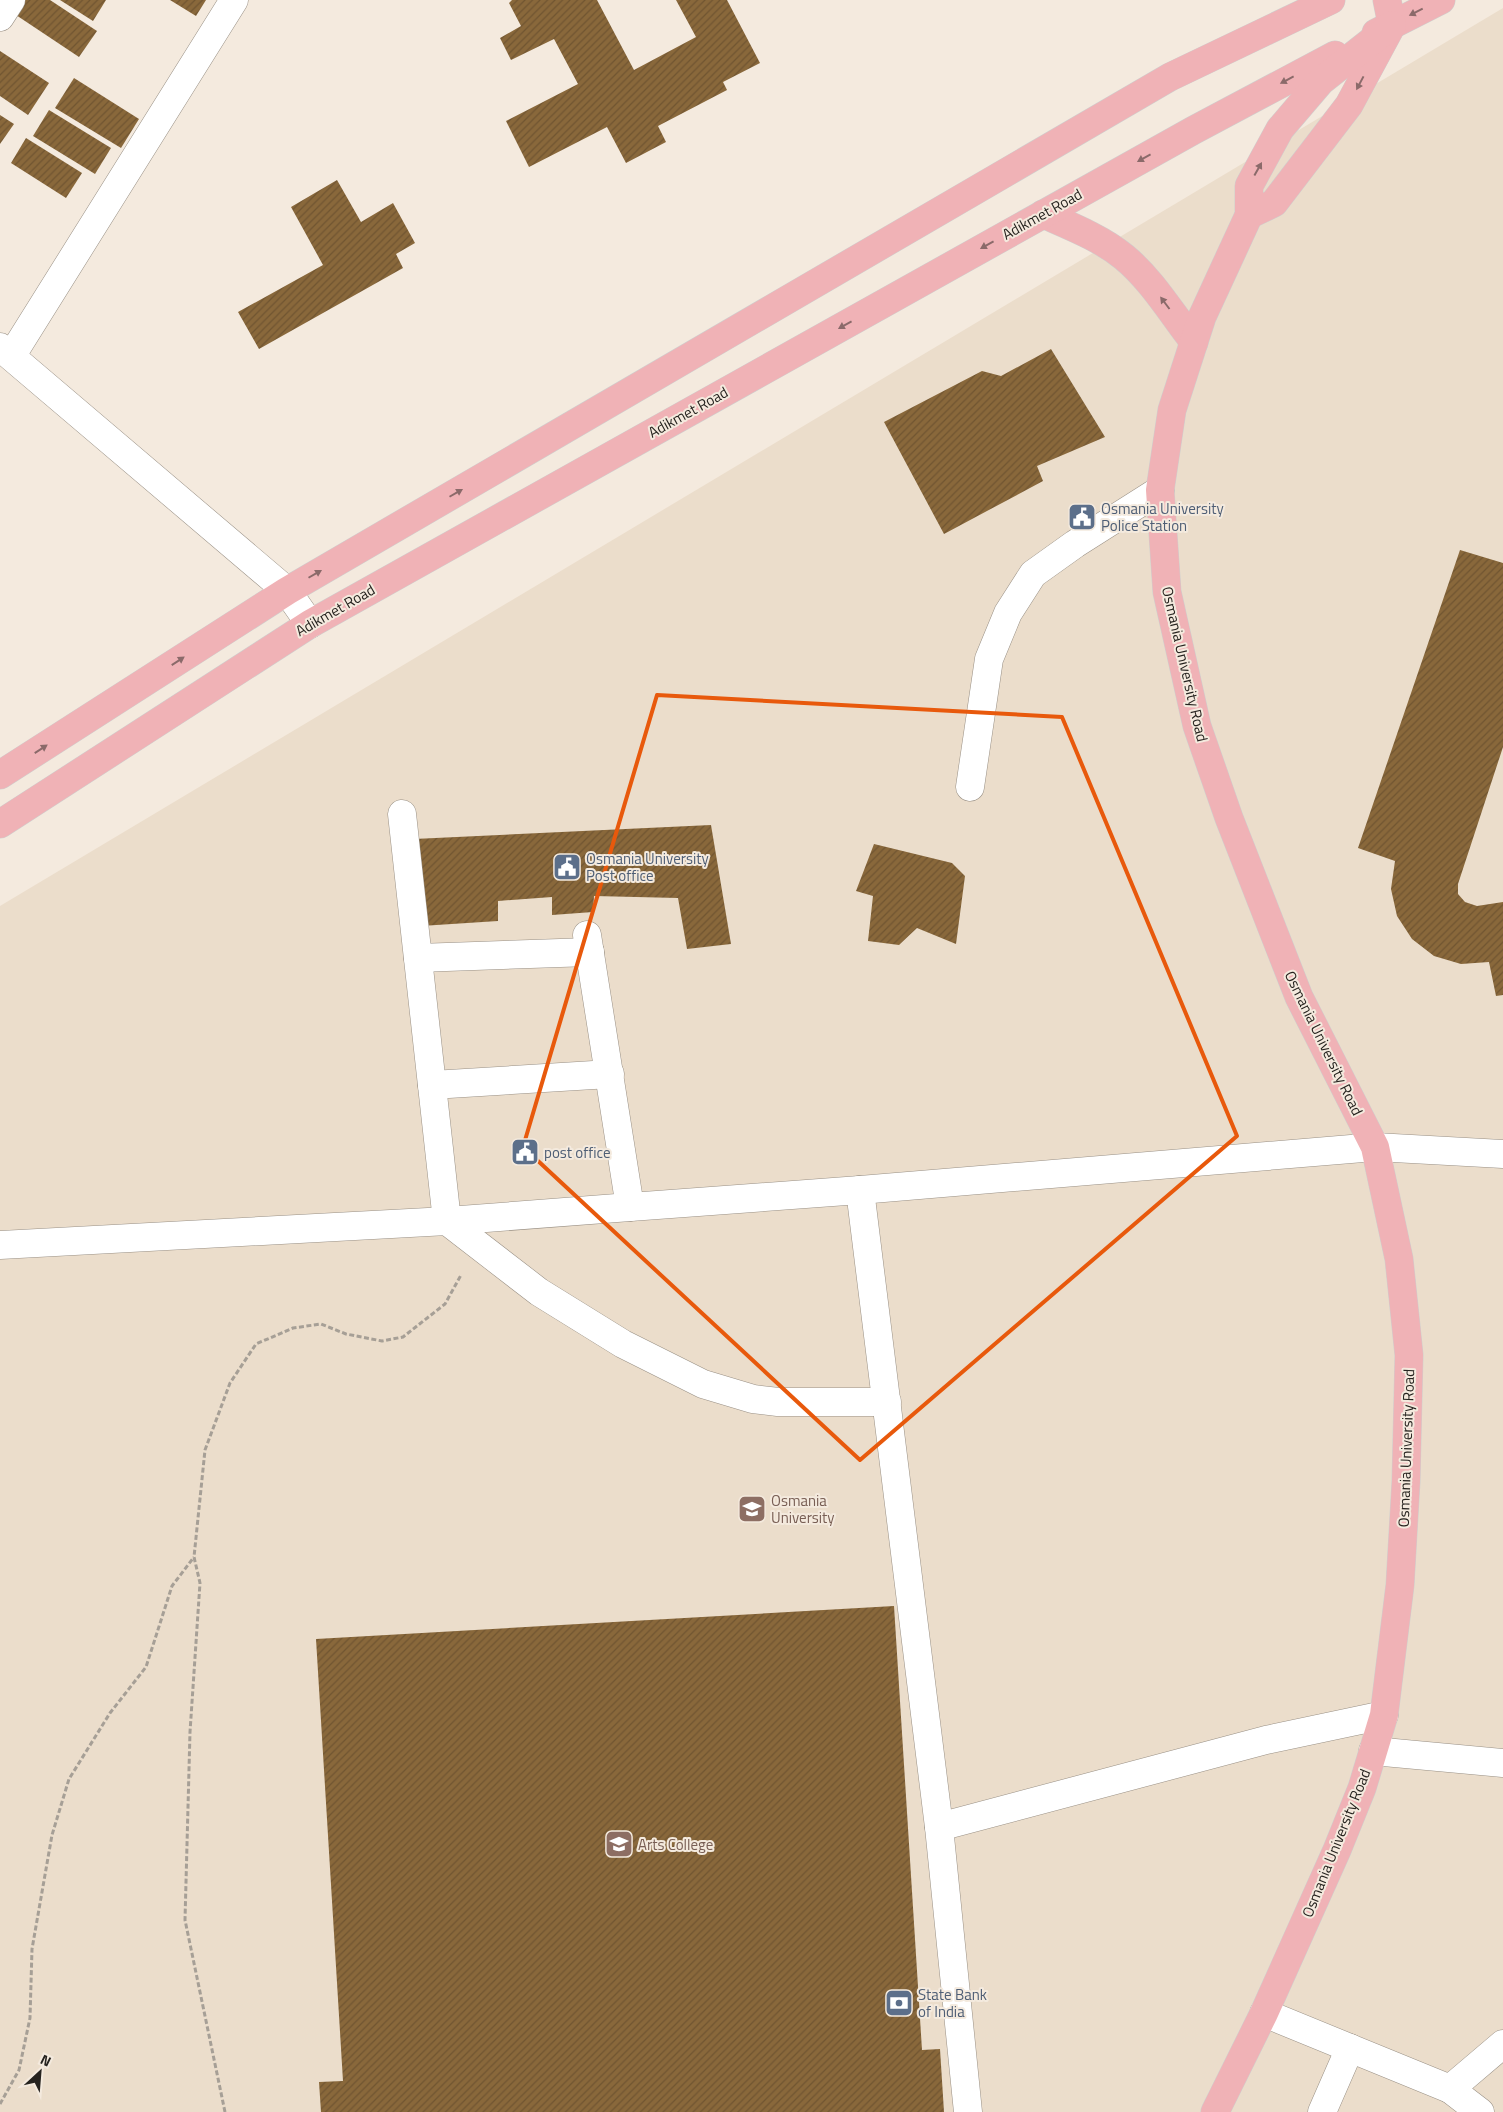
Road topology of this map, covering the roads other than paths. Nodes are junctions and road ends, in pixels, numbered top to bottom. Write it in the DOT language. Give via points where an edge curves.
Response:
graph roads {
  1 [pos="11,0"];
  2 [pos="234,0"];
  3 [pos="1331,0"];
  4 [pos="1441,0"];
  5 [pos="1389,12"];
  6 [pos="0,17"];
  7 [pos="1043,214"];
  8 [pos="1249,215"];
  9 [pos="1194,342"];
  10 [pos="6,351"];
  11 [pos="1160,490"];
  12 [pos="287,591"];
  13 [pos="310,624"];
  14 [pos="0,775"];
  15 [pos="970,787"];
  16 [pos="402,814"];
  17 [pos="0,824"];
  18 [pos="418,958"];
  19 [pos="610,1074"];
  20 [pos="432,1085"];
  21 [pos="1375,1147"];
  22 [pos="1503,1154"];
  23 [pos="860,1190"];
  24 [pos="630,1208"];
  25 [pos="447,1220"];
  26 [pos="0,1245"];
  27 [pos="887,1402"];
  28 [pos="1384,1715"];
  29 [pos="1373,1751"];
  30 [pos="1503,1764"];
  31 [pos="940,1827"];
  32 [pos="1264,2013"];
  33 [pos="1503,2044"];
  34 [pos="1350,2048"];
  35 [pos="1450,2089"];
  36 [pos="968,2112"];
  37 [pos="1216,2112"];
  38 [pos="1322,2112"];
  39 [pos="1480,2112"];
  1 -- 6 [label="street"];
  2 -- 10 [label="street"];
  12 -- 3 [label="main road, one-way" via="1170,77"];
  4 -- 5 [label="main road, one-way"];
  5 -- 7 [label="main road, Adikmet Road, one-way" via="1194,130"];
  5 -- 8 [label="main road, one-way" via="1349,105 1274,203"];
  8 -- 5 [label="main road, Osmania University Road, one-way" via="1249,186 1280,128"];
  9 -- 7 [label="main road, one-way" via="1150,284 1124,257 1092,237"];
  7 -- 13 [label="main road, Adikmet Road, one-way"];
  8 -- 9 [label="main road, Osmania University Road" via="1202,317"];
  9 -- 11 [label="main road, Osmania University Road" via="1172,410"];
  10 -- 12 [label="street"];
  11 -- 15 [label="street" via="1033,574 1008,613 989,659"];
  11 -- 21 [label="main road, Osmania University Road" via="1167,592 1197,726 1299,997"];
  12 -- 13 [label="street"];
  14 -- 12 [label="main road, one-way"];
  13 -- 17 [label="main road, Adikmet Road"];
  16 -- 18 [label="street"];
  18 -- 19 [label="street" via="589,943"];
  18 -- 20 [label="street"];
  19 -- 20 [label="street"];
  19 -- 24 [label="street"];
  20 -- 25 [label="street"];
  21 -- 22 [label="street"];
  21 -- 23 [label="street"];
  21 -- 28 [label="main road, Osmania University Road" via="1399,1259 1409,1355 1400,1585"];
  23 -- 24 [label="street"];
  23 -- 27 [label="street"];
  24 -- 25 [label="street"];
  25 -- 26 [label="street"];
  25 -- 27 [label="street" via="539,1292 623,1344 703,1384 753,1399 778,1402"];
  27 -- 31 [label="street"];
  28 -- 29 [label="main road, Osmania University Road"];
  28 -- 31 [label="street" via="1266,1740"];
  29 -- 30 [label="street"];
  29 -- 32 [label="main road, Osmania University Road" via="1362,1788"];
  31 -- 36 [label="street"];
  32 -- 34 [label="street"];
  32 -- 37 [label="main road, Osmania University Road"];
  33 -- 35 [label="street"];
  34 -- 35 [label="street"];
  34 -- 38 [label="street"];
  35 -- 39 [label="street"];
}
